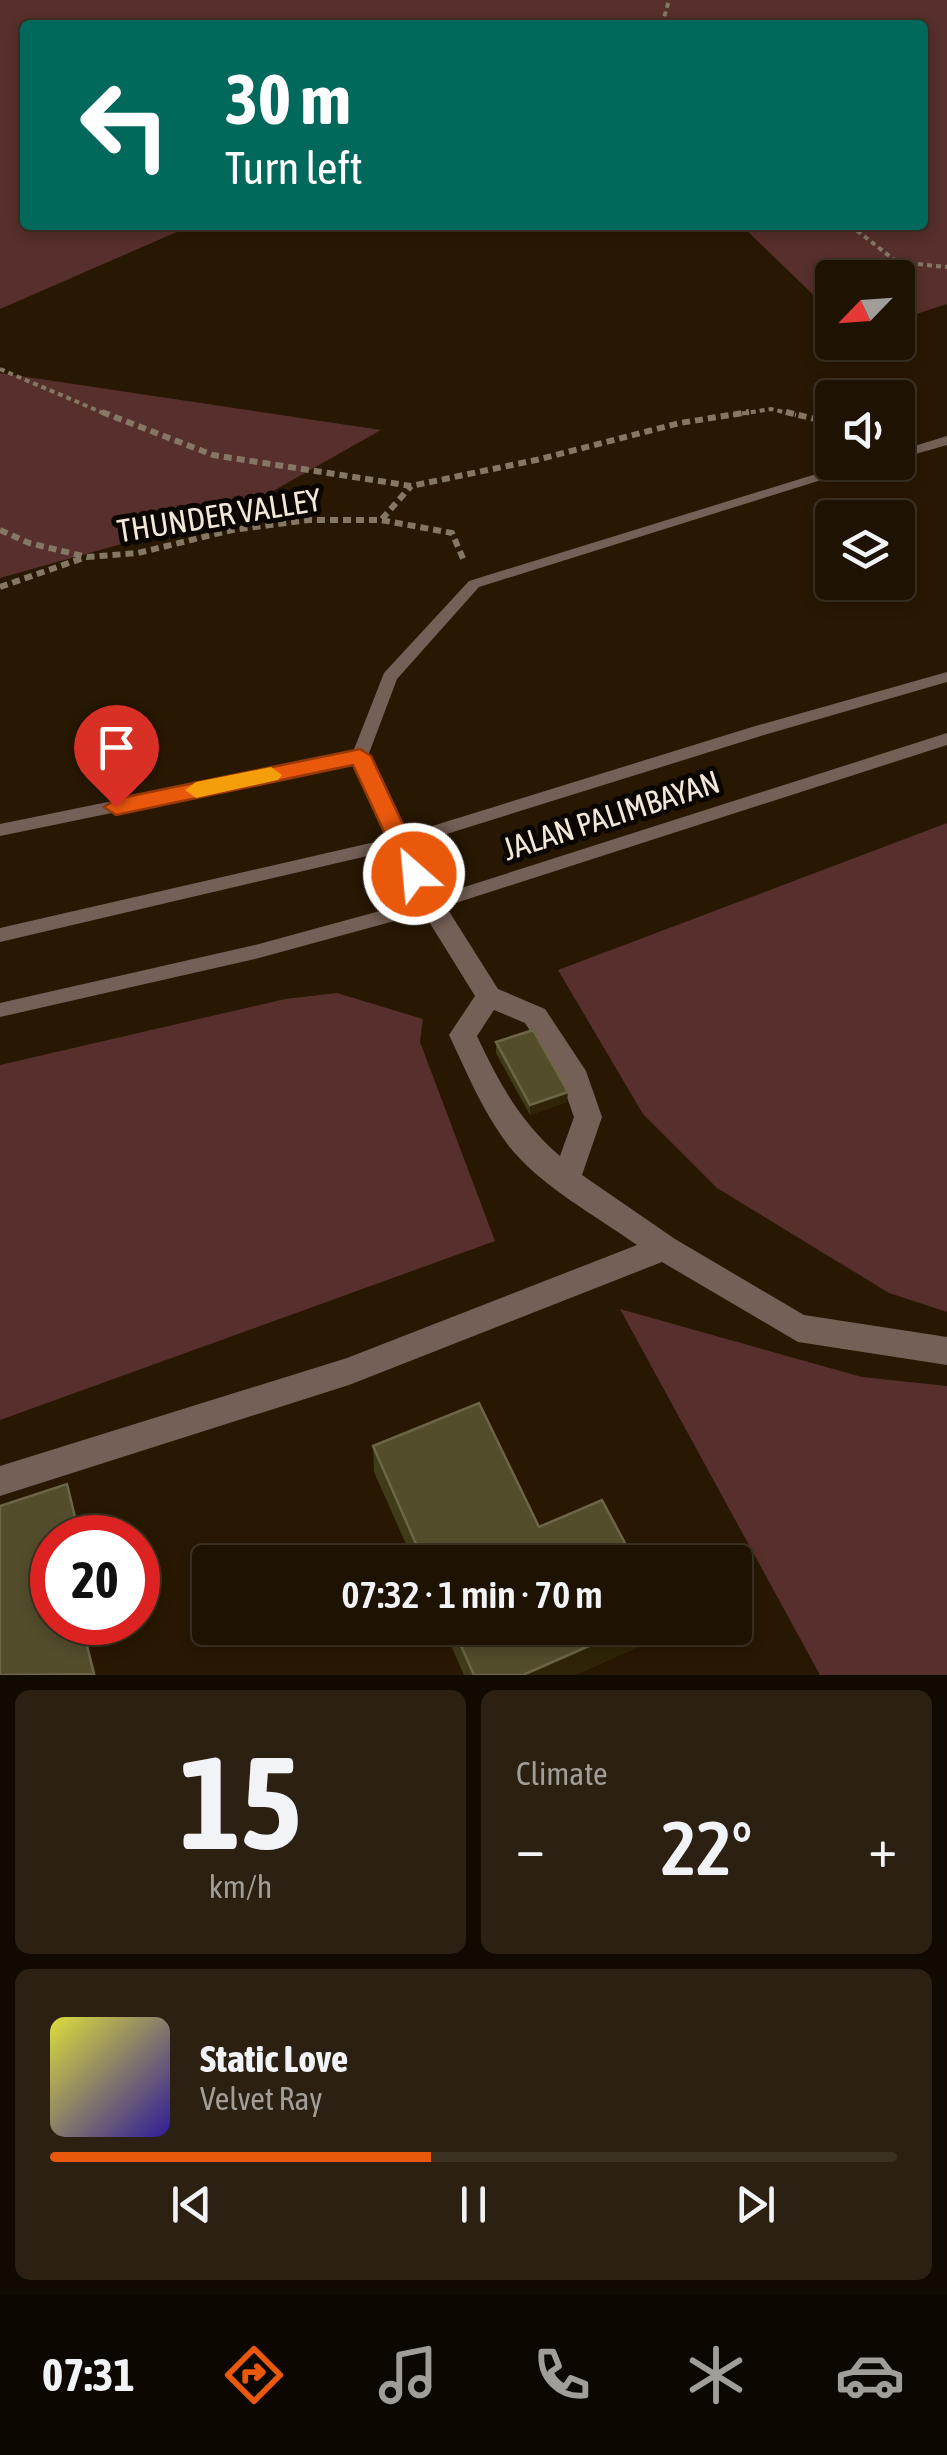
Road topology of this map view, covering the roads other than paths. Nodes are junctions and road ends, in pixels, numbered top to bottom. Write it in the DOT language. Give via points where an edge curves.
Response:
graph roads {
  1 [pos="947,440"];
  2 [pos="915,450"];
  3 [pos="815,479"];
  4 [pos="947,678"];
  5 [pos="947,738"];
  6 [pos="360,756"];
  7 [pos="0,830"];
  8 [pos="398,843"];
  9 [pos="430,904"];
  10 [pos="0,935"];
  11 [pos="489,996"];
  12 [pos="0,1010"];
  13 [pos="566,1180"];
  14 [pos="664,1248"];
  15 [pos="947,1351"];
  16 [pos="0,1482"];
  1 -- 2 [label="lane"];
  3 -- 6 [label="lane" via="474,584 390,676"];
  4 -- 8 [label="lane, JALAN PALIMBAYAN"];
  5 -- 9 [label="lane, JALAN PALIMBAYAN"];
  6 -- 7 [label="lane"];
  6 -- 8 [label="lane"];
  8 -- 9 [label="lane"];
  8 -- 10 [label="lane, JALAN PALIMBAYAN"];
  9 -- 11 [label="street"];
  9 -- 12 [label="lane, JALAN PALIMBAYAN"];
  11 -- 13 [label="street" via="464,1036 520,1139"];
  11 -- 13 [label="street" via="534,1016 572,1071 588,1117"];
  13 -- 14 [label="street"];
  14 -- 15 [label="street" via="798,1328"];
  14 -- 16 [label="street" via="349,1371"];
}
